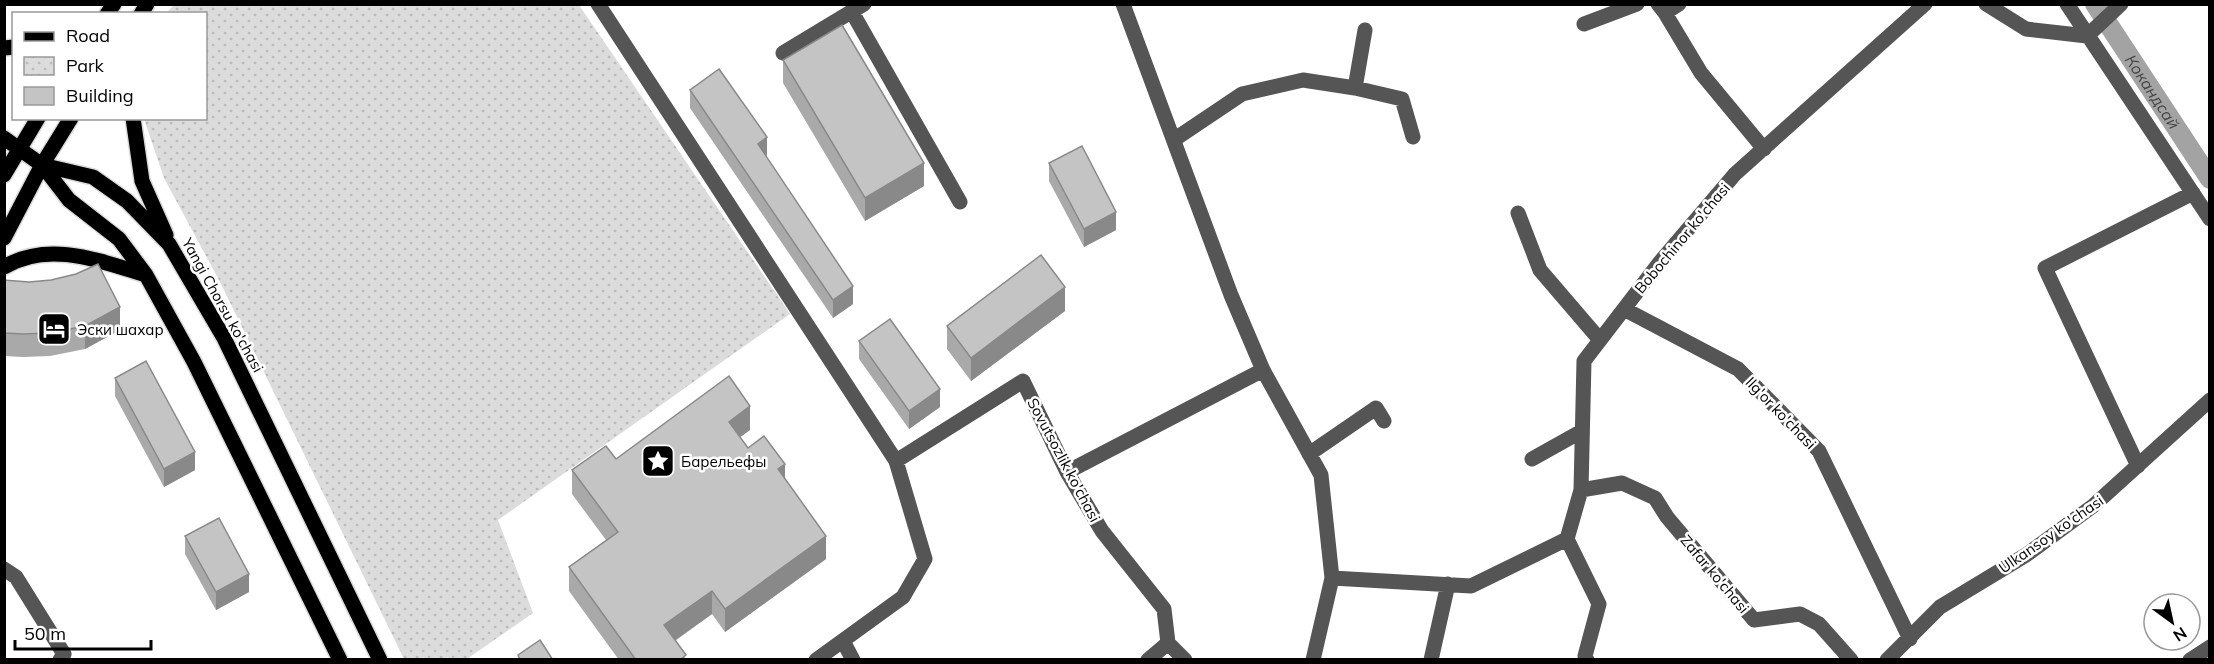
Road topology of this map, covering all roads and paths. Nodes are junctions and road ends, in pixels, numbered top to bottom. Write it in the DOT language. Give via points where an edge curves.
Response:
graph roads {
  1 [pos="598,4"];
  2 [pos="1123,4"];
  3 [pos="1637,4"];
  4 [pos="1679,4"];
  5 [pos="1925,4"];
  6 [pos="1986,4"];
  7 [pos="2067,4"];
  8 [pos="2121,5"];
  9 [pos="858,8"];
  10 [pos="1661,9"];
  11 [pos="1584,24"];
  12 [pos="1365,30"];
  13 [pos="2086,36"];
  14 [pos="783,53"];
  15 [pos="1355,87"];
  16 [pos="37,120"];
  17 [pos="70,120"];
  18 [pos="133,120"];
  19 [pos="1413,137"];
  20 [pos="4,138"];
  21 [pos="1175,139"];
  22 [pos="18,148"];
  23 [pos="1764,148"];
  24 [pos="42,165"];
  25 [pos="4,175"];
  26 [pos="2193,193"];
  27 [pos="960,202"];
  28 [pos="1518,213"];
  29 [pos="2210,219"];
  30 [pos="4,238"];
  31 [pos="169,244"];
  32 [pos="4,267"];
  33 [pos="146,275"];
  34 [pos="1624,309"];
  35 [pos="1600,340"];
  36 [pos="1263,370"];
  37 [pos="2210,400"];
  38 [pos="1384,421"];
  39 [pos="1582,431"];
  40 [pos="1309,454"];
  41 [pos="1532,459"];
  42 [pos="896,461"];
  43 [pos="2138,466"];
  44 [pos="1067,472"];
  45 [pos="1581,490"];
  46 [pos="1567,539"];
  47 [pos="4,569"];
  48 [pos="1332,578"];
  49 [pos="1448,584"];
  50 [pos="1910,639"];
  51 [pos="843,641"];
  52 [pos="1168,643"];
  53 [pos="2210,646"];
  54 [pos="64,658"];
  55 [pos="340,660"];
  56 [pos="380,660"];
  57 [pos="816,660"];
  58 [pos="853,660"];
  59 [pos="1148,660"];
  60 [pos="1185,660"];
  61 [pos="1313,660"];
  62 [pos="1431,660"];
  63 [pos="1587,660"];
  64 [pos="1851,660"];
  65 [pos="1887,660"];
  66 [pos="2190,660"];
  1 -- 42 [label="street"];
  2 -- 21 [label="street"];
  3 -- 11 [label="street"];
  4 -- 10 [label="street"];
  5 -- 23 [label="street, Bobochinor ko'chasi"];
  6 -- 13 [label="street" via="2026,29"];
  7 -- 13 [label="street"];
  8 -- 13 [label="street"];
  9 -- 14 [label="street"];
  9 -- 27 [label="street"];
  10 -- 23 [label="street" via="1701,73"];
  12 -- 15 [label="street"];
  13 -- 26 [label="street"];
  15 -- 19 [label="street" via="1402,99"];
  15 -- 21 [label="street" via="1303,80 1242,94"];
  16 -- 22 [label="main road"];
  17 -- 24 [label="main road"];
  18 -- 31 [label="main road" via="141,181"];
  20 -- 22 [label="main road"];
  21 -- 36 [label="street" via="1231,295"];
  22 -- 24 [label="main road"];
  22 -- 25 [label="main road"];
  23 -- 34 [label="street, Bobochinor ko'chasi" via="1735,174"];
  24 -- 30 [label="main road"];
  24 -- 31 [label="main road, Yangi Chorsu ko'chasi" via="93,177 128,201"];
  24 -- 33 [label="main road" via="69,200 119,238"];
  26 -- 29 [label="street"];
  26 -- 43 [label="street" via="2045,268"];
  28 -- 35 [label="street" via="1540,270"];
  31 -- 56 [label="main road, Yangi Chorsu ko'chasi" via="224,338"];
  32 -- 33 [label="main road" via="17,259 82,255"];
  33 -- 55 [label="main road" via="194,362"];
  34 -- 35 [label="street, Bobochinor ko'chasi"];
  34 -- 50 [label="street, Ilg'or ko'chasi" via="1738,369 1819,451"];
  35 -- 39 [label="street, Bobochinor ko'chasi" via="1584,362"];
  36 -- 40 [label="street"];
  36 -- 44 [label="street"];
  37 -- 43 [label="street, Ulkansoy ko'chasi"];
  38 -- 40 [label="street" via="1376,408"];
  39 -- 41 [label="street"];
  39 -- 45 [label="street, Bobochinor ko'chasi"];
  40 -- 48 [label="street" via="1321,475"];
  42 -- 44 [label="street, Sovutsozlik ko'chasi" via="1023,381"];
  42 -- 51 [label="street" via="925,559 903,597"];
  43 -- 50 [label="street, Ulkansoy ko'chasi" via="2093,506 2026,555 1940,607"];
  44 -- 52 [label="street, Sovutsozlik ko'chasi" via="1101,531 1164,609"];
  45 -- 46 [label="street, Bobochinor ko'chasi"];
  45 -- 64 [label="street, Zafar ko'chasi" via="1622,483 1654,498 1754,620 1800,614 1819,624"];
  46 -- 49 [label="street" via="1470,586"];
  46 -- 63 [label="street" via="1599,604"];
  47 -- 54 [label="street" via="16,577"];
  48 -- 49 [label="street"];
  48 -- 61 [label="street"];
  49 -- 62 [label="street"];
  50 -- 65 [label="street, Ulkansoy ko'chasi"];
  51 -- 57 [label="street"];
  51 -- 58 [label="street"];
  52 -- 59 [label="street"];
  52 -- 60 [label="street"];
  53 -- 66 [label="street"];
}
